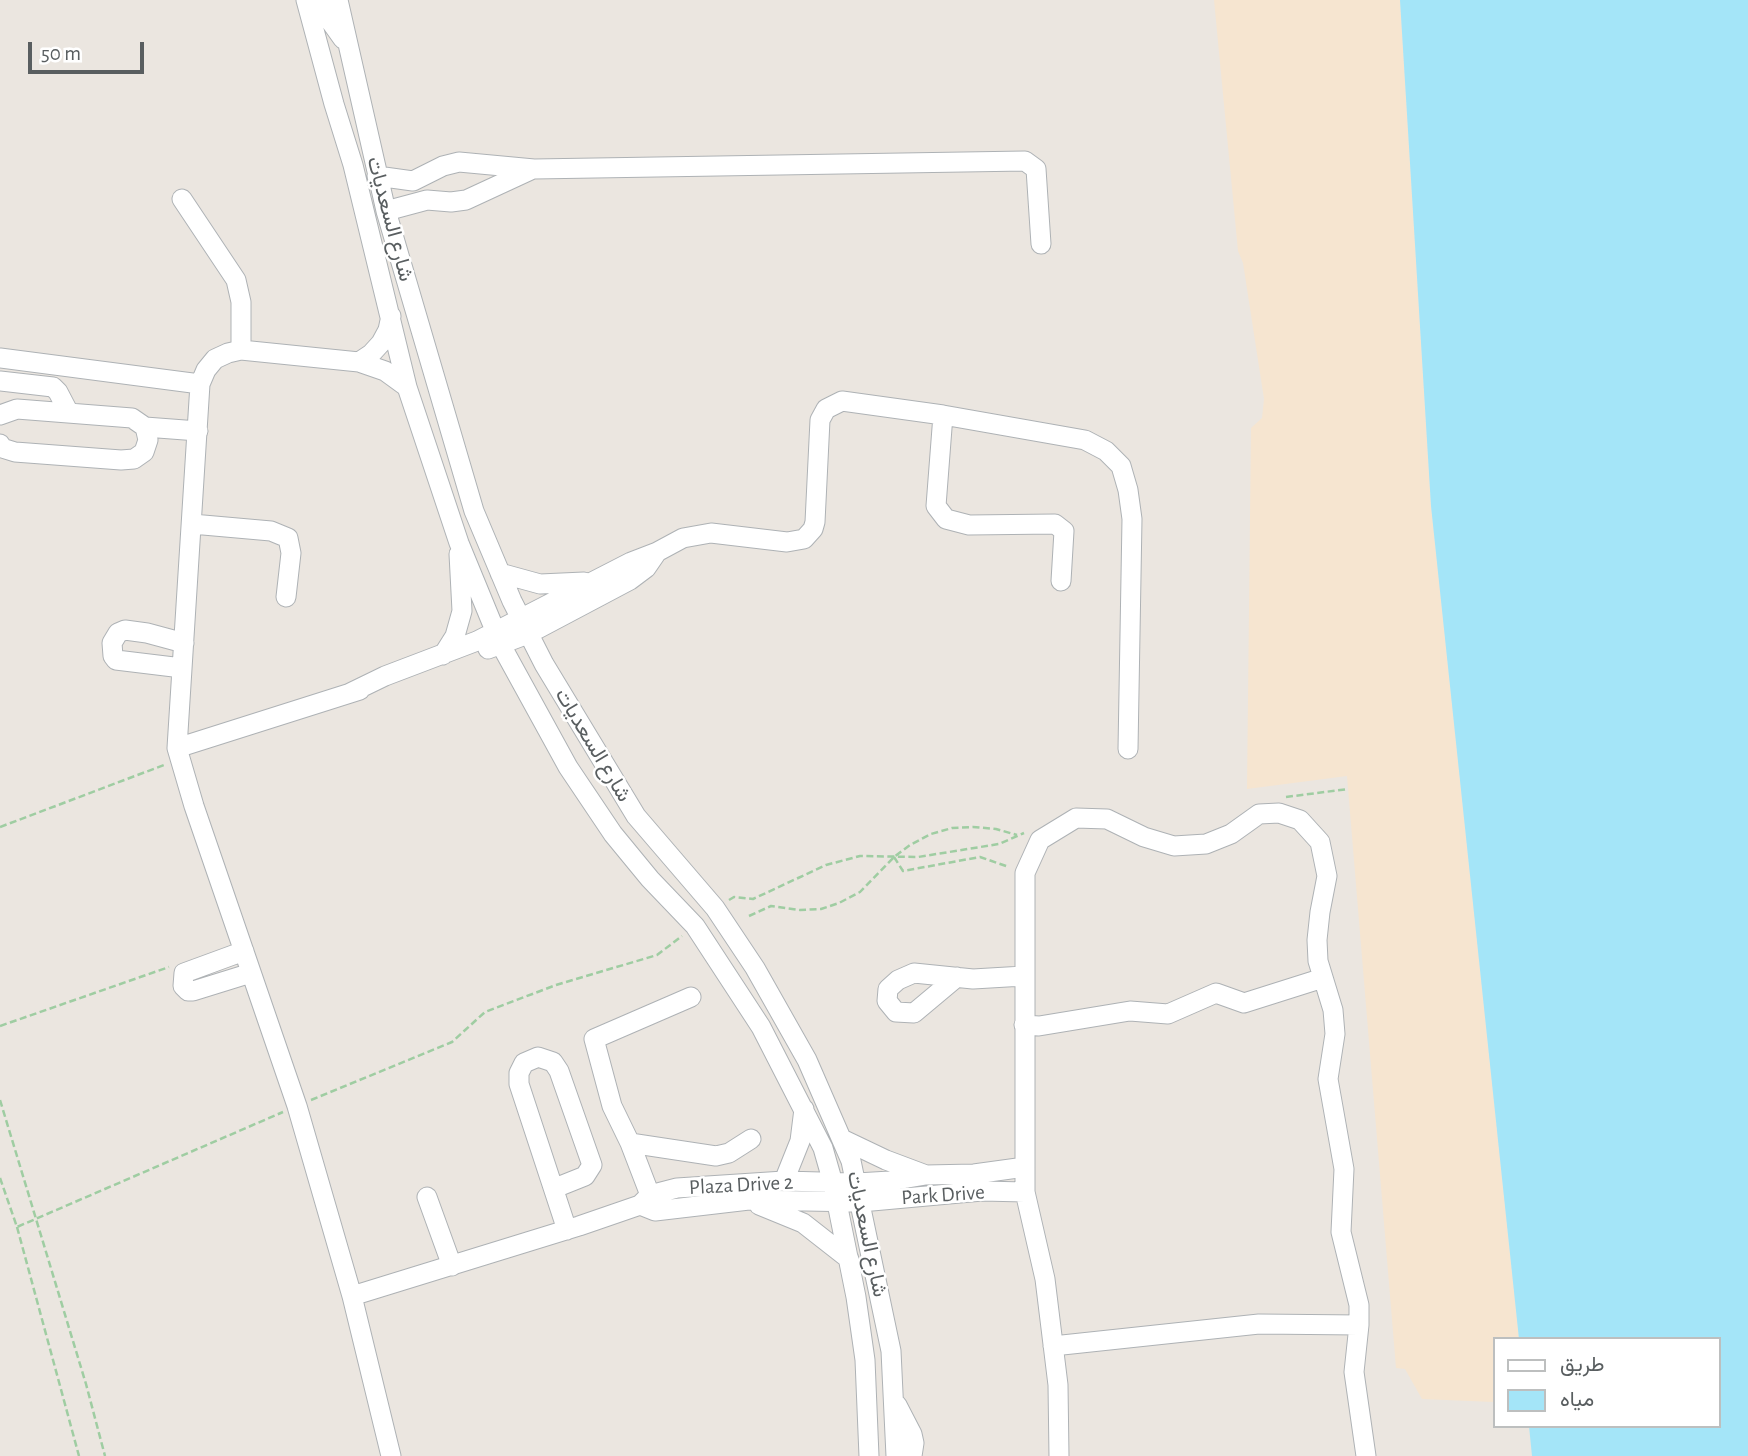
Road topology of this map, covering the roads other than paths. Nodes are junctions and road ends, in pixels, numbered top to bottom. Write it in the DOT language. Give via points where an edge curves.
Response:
graph roads {
  1 [pos="306,0"];
  2 [pos="321,0"];
  3 [pos="338,0"];
  4 [pos="348,45"];
  5 [pos="353,164"];
  6 [pos="534,169"];
  7 [pos="379,182"];
  8 [pos="182,199"];
  9 [pos="386,211"];
  10 [pos="1041,244"];
  11 [pos="391,315"];
  12 [pos="241,351"];
  13 [pos="0,358"];
  14 [pos="359,362"];
  15 [pos="0,381"];
  16 [pos="200,384"];
  17 [pos="407,387"];
  18 [pos="69,413"];
  19 [pos="0,415"];
  20 [pos="943,415"];
  21 [pos="145,428"];
  22 [pos="198,431"];
  23 [pos="0,444"];
  24 [pos="192,524"];
  25 [pos="459,543"];
  26 [pos="657,552"];
  27 [pos="500,573"];
  28 [pos="596,581"];
  29 [pos="1061,581"];
  30 [pos="286,597"];
  31 [pos="524,626"];
  32 [pos="498,638"];
  33 [pos="184,643"];
  34 [pos="443,655"];
  35 [pos="182,668"];
  36 [pos="350,693"];
  37 [pos="1128,749"];
  38 [pos="179,753"];
  39 [pos="244,951"];
  40 [pos="251,973"];
  41 [pos="1024,976"];
  42 [pos="957,977"];
  43 [pos="1323,978"];
  44 [pos="691,998"];
  45 [pos="1024,1025"];
  46 [pos="804,1108"];
  47 [pos="751,1139"];
  48 [pos="842,1139"];
  49 [pos="630,1143"];
  50 [pos="1025,1167"];
  51 [pos="926,1175"];
  52 [pos="784,1181"];
  53 [pos="560,1186"];
  54 [pos="835,1192"];
  55 [pos="859,1192"];
  56 [pos="1025,1192"];
  57 [pos="427,1197"];
  58 [pos="645,1200"];
  59 [pos="749,1200"];
  60 [pos="573,1228"];
  61 [pos="849,1259"];
  62 [pos="452,1266"];
  63 [pos="352,1296"];
  64 [pos="1360,1325"];
  65 [pos="1054,1346"];
  66 [pos="894,1400"];
  67 [pos="391,1456"];
  68 [pos="869,1456"];
  69 [pos="896,1456"];
  70 [pos="912,1456"];
  71 [pos="1059,1456"];
  72 [pos="1366,1456"];
  1 -- 5 [label="street, شارع السعديات"];
  2 -- 4 [label="street"];
  3 -- 4 [label="street, شارع السعديات"];
  4 -- 7 [label="street, شارع السعديات"];
  5 -- 7 [label="street" via="368,186"];
  5 -- 11 [label="street, شارع السعديات"];
  6 -- 7 [label="street" via="459,162 413,181"];
  6 -- 9 [label="street" via="466,200 427,200"];
  6 -- 10 [label="street" via="1025,160 1036,169"];
  7 -- 9 [label="street, شارع السعديات"];
  8 -- 12 [label="street" via="236,280"];
  9 -- 27 [label="street, شارع السعديات" via="474,511"];
  11 -- 14 [label="street" via="381,343"];
  11 -- 17 [label="street, شارع السعديات"];
  12 -- 14 [label="street"];
  12 -- 16 [label="street" via="215,359"];
  13 -- 16 [label="street"];
  14 -- 17 [label="street" via="385,371"];
  15 -- 18 [label="street" via="52,387"];
  16 -- 22 [label="street"];
  17 -- 25 [label="street, شارع السعديات"];
  18 -- 19 [label="street" via="17,409"];
  18 -- 21 [label="street" via="132,418"];
  20 -- 26 [label="street" via="836,402 820,420 814,522 804,539 788,542 704,534 683,538"];
  20 -- 29 [label="street" via="936,506 946,519 969,525 1055,524 1064,531"];
  20 -- 37 [label="street" via="1085,440 1121,466 1132,519"];
  21 -- 22 [label="street"];
  21 -- 23 [label="street" via="144,452 134,460 15,452"];
  22 -- 24 [label="street"];
  24 -- 30 [label="street" via="271,531 288,538 291,553"];
  24 -- 33 [label="street"];
  25 -- 32 [label="street, شارع السعديات"];
  25 -- 34 [label="street" via="461,611 455,636"];
  26 -- 28 [label="street"];
  26 -- 31 [label="street" via="639,575"];
  27 -- 28 [label="street" via="540,584"];
  27 -- 31 [label="street, شارع السعديات"];
  28 -- 31 [label="street"];
  31 -- 32 [label="street"];
  31 -- 48 [label="street, شارع السعديات" via="636,816 715,908 761,978 807,1060"];
  32 -- 34 [label="street"];
  32 -- 36 [label="street"];
  32 -- 46 [label="street, شارع السعديات" via="568,767 613,834 695,926 761,1027"];
  33 -- 35 [label="street"];
  33 -- 35 [label="street" via="124,630 112,643 116,660"];
  34 -- 36 [label="street"];
  35 -- 38 [label="street"];
  36 -- 38 [label="street"];
  38 -- 39 [label="street"];
  39 -- 40 [label="street"];
  39 -- 40 [label="street" via="184,973 183,986 193,991"];
  40 -- 63 [label="street" via="297,1106"];
  41 -- 42 [label="street"];
  41 -- 43 [label="street" via="1025,873 1040,839 1076,818 1107,819 1174,845 1206,844 1231,834 1259,814 1279,813 1300,820 1320,842 1328,876 1317,940"];
  41 -- 45 [label="street"];
  43 -- 45 [label="street" via="1244,1003 1216,993 1168,1014 1130,1011"];
  43 -- 64 [label="street" via="1335,1034 1328,1079 1344,1169 1341,1232"];
  44 -- 49 [label="street" via="594,1039 612,1106"];
  45 -- 50 [label="street"];
  46 -- 52 [label="street" via="800,1142"];
  46 -- 54 [label="street, شارع السعديات" via="823,1148"];
  47 -- 49 [label="street" via="716,1156"];
  48 -- 51 [label="street"];
  48 -- 55 [label="street, شارع السعديات"];
  49 -- 58 [label="street"];
  50 -- 51 [label="street, Park Drive"];
  50 -- 56 [label="street"];
  51 -- 55 [label="street, Park Drive"];
  52 -- 54 [label="street, Plaza Drive 2"];
  52 -- 58 [label="street, Plaza Drive 2" via="677,1188"];
  53 -- 53 [label="street" via="588,1174 591,1159 556,1066 543,1057 533,1058 520,1068 519,1084"];
  53 -- 60 [label="street"];
  54 -- 55 [label="street"];
  54 -- 59 [label="street, Plaza Drive 2"];
  54 -- 61 [label="street, شارع السعديات"];
  55 -- 56 [label="street, Park Drive"];
  55 -- 66 [label="street, شارع السعديات" via="891,1350"];
  56 -- 65 [label="street" via="1045,1279"];
  57 -- 62 [label="street"];
  58 -- 59 [label="street, Plaza Drive 2" via="655,1211"];
  58 -- 60 [label="street, Plaza Drive 2"];
  59 -- 61 [label="street" via="803,1223"];
  60 -- 62 [label="street, Plaza Drive 2"];
  61 -- 68 [label="street, شارع السعديات" via="865,1360"];
  62 -- 63 [label="street, Plaza Drive 2"];
  63 -- 67 [label="street"];
  64 -- 65 [label="street" via="1259,1324"];
  64 -- 72 [label="street" via="1354,1372"];
  65 -- 71 [label="street"];
  66 -- 69 [label="street, شارع السعديات"];
  66 -- 70 [label="street" via="912,1434"];
}
